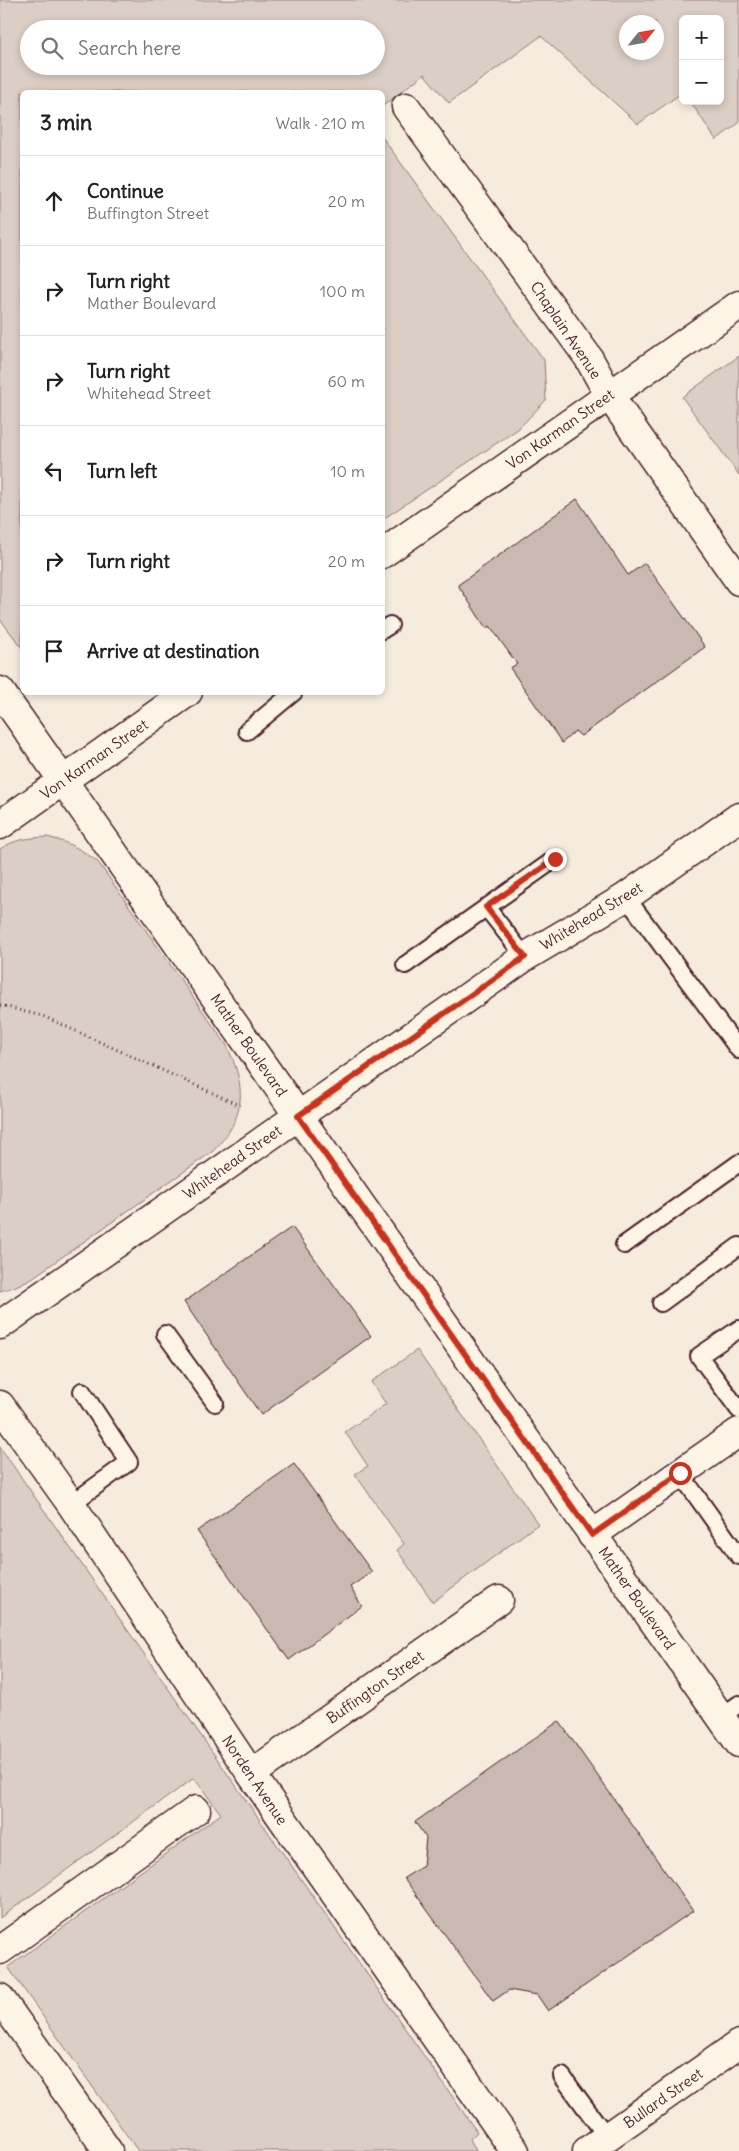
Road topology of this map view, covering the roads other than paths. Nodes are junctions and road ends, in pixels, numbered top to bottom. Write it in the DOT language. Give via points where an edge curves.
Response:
graph roads {
  1 [pos="406,107"];
  2 [pos="739,305"];
  3 [pos="608,395"];
  4 [pos="385,552"];
  5 [pos="739,581"];
  6 [pos="0,691"];
  7 [pos="184,695"];
  8 [pos="290,695"];
  9 [pos="247,731"];
  10 [pos="63,780"];
  11 [pos="739,817"];
  12 [pos="0,825"];
  13 [pos="555,859"];
  14 [pos="626,896"];
  15 [pos="486,907"];
  16 [pos="525,957"];
  17 [pos="405,964"];
  18 [pos="739,1050"];
  19 [pos="298,1116"];
  20 [pos="739,1162"];
  21 [pos="624,1245"];
  22 [pos="739,1246"];
  23 [pos="661,1303"];
  24 [pos="0,1325"];
  25 [pos="739,1329"];
  26 [pos="165,1334"];
  27 [pos="82,1391"];
  28 [pos="215,1403"];
  29 [pos="0,1405"];
  30 [pos="739,1410"];
  31 [pos="739,1432"];
  32 [pos="680,1473"];
  33 [pos="71,1504"];
  34 [pos="592,1535"];
  35 [pos="739,1556"];
  36 [pos="499,1600"];
  37 [pos="730,1711"];
  38 [pos="739,1743"];
  39 [pos="251,1774"];
  40 [pos="196,1810"];
  41 [pos="0,1950"];
  42 [pos="0,1998"];
  43 [pos="739,2044"];
  44 [pos="562,2076"];
  45 [pos="597,2144"];
  46 [pos="108,2151"];
  47 [pos="516,2151"];
  1 -- 3 [label="street, Chaplain Avenue" via="588,356"];
  2 -- 3 [label="street, Von Karman Street"];
  3 -- 4 [label="street, Von Karman Street"];
  3 -- 5 [label="street, Chaplain Avenue"];
  6 -- 10 [label="street, Mather Boulevard"];
  7 -- 10 [label="street, Von Karman Street"];
  8 -- 9 [label="lane"];
  10 -- 12 [label="street, Von Karman Street"];
  10 -- 19 [label="street, Mather Boulevard"];
  11 -- 14 [label="street, Whitehead Street"];
  13 -- 15 [label="lane"];
  14 -- 16 [label="street, Whitehead Street"];
  14 -- 18 [label="lane"];
  15 -- 16 [label="lane"];
  15 -- 17 [label="lane"];
  16 -- 19 [label="street, Whitehead Street"];
  19 -- 24 [label="street, Whitehead Street"];
  19 -- 34 [label="street, Mather Boulevard"];
  20 -- 21 [label="lane"];
  22 -- 23 [label="lane"];
  25 -- 30 [label="lane" via="699,1356"];
  26 -- 28 [label="lane"];
  27 -- 33 [label="lane" via="129,1462"];
  29 -- 33 [label="street, Norden Avenue"];
  31 -- 32 [label="street"];
  32 -- 34 [label="street"];
  32 -- 35 [label="lane"];
  33 -- 39 [label="street, Norden Avenue"];
  34 -- 37 [label="street, Mather Boulevard"];
  36 -- 39 [label="street, Buffington Street"];
  37 -- 38 [label="street, Mather Boulevard"];
  39 -- 47 [label="street, Norden Avenue"];
  40 -- 41 [label="street"];
  42 -- 46 [label="street"];
  43 -- 45 [label="street, Bullard Street"];
  44 -- 45 [label="lane"];
}
